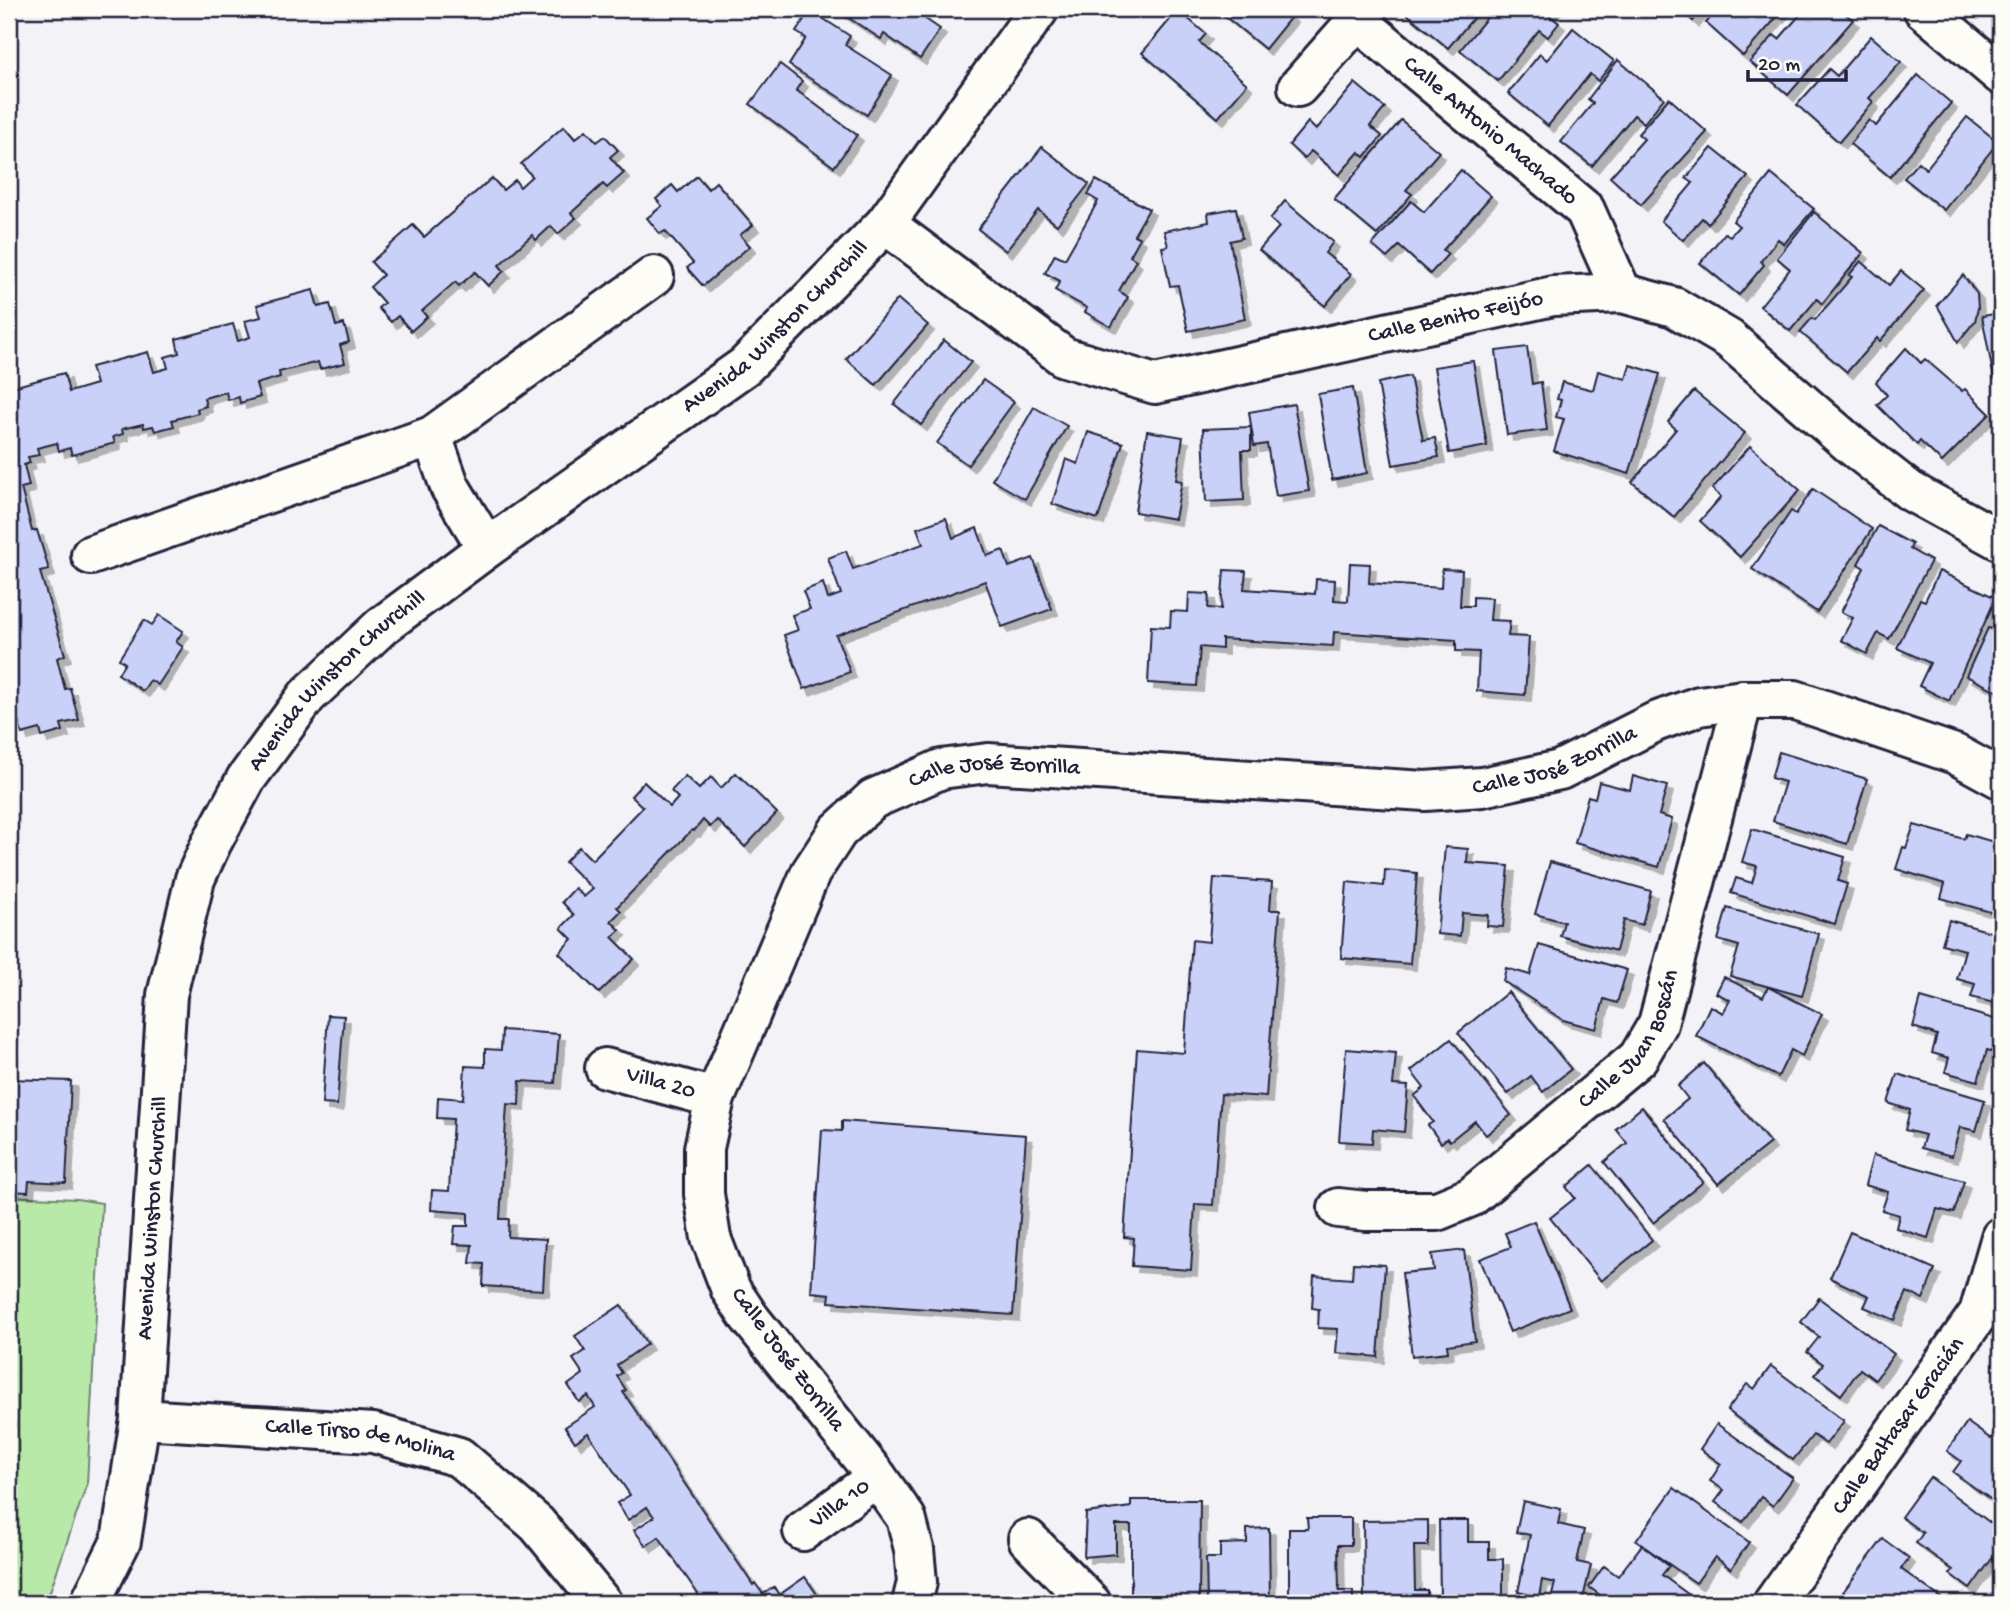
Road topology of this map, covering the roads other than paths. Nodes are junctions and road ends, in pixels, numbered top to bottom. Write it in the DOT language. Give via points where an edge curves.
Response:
graph roads {
  1 [pos="1039,9"];
  2 [pos="1923,9"];
  3 [pos="1363,15"];
  4 [pos="2001,75"];
  5 [pos="1298,87"];
  6 [pos="885,224"];
  7 [pos="654,276"];
  8 [pos="1622,293"];
  9 [pos="432,436"];
  10 [pos="1997,532"];
  11 [pos="487,548"];
  12 [pos="91,555"];
  13 [pos="1743,700"];
  14 [pos="2001,779"];
  15 [pos="605,1069"];
  16 [pos="715,1098"];
  17 [pos="1338,1209"];
  18 [pos="2001,1237"];
  19 [pos="139,1419"];
  20 [pos="877,1477"];
  21 [pos="803,1531"];
  22 [pos="1028,1539"];
  23 [pos="90,1603"];
  24 [pos="601,1603"];
  25 [pos="912,1603"];
  26 [pos="1091,1603"];
  27 [pos="1773,1603"];
  1 -- 6 [label="street, Avenida Winston Churchill"];
  2 -- 4 [label="street"];
  3 -- 5 [label="street, Calle Antonio Machado"];
  3 -- 8 [label="street, Calle Antonio Machado" via="1585,210"];
  6 -- 8 [label="street, Calle Benito Feijóo" via="1064,357 1155,384 1553,296"];
  6 -- 11 [label="street, Avenida Winston Churchill" via="745,366"];
  7 -- 9 [label="street"];
  8 -- 10 [label="street, Calle Benito Feijóo" via="1674,307 1729,339 1910,491"];
  9 -- 11 [label="street" via="450,487"];
  9 -- 12 [label="street"];
  11 -- 19 [label="street, Avenida Winston Churchill" via="382,626 307,696 246,779 195,879 167,995"];
  13 -- 14 [label="street, Calle José Zorrilla" via="1795,700 1955,754"];
  13 -- 16 [label="street, Calle José Zorrilla" via="1699,706 1655,722 1560,771 1482,787 1425,792 988,764 941,769 873,799 838,831 811,872"];
  13 -- 17 [label="street, Calle Juan Boscán" via="1658,1024 1638,1058 1471,1197 1437,1211"];
  15 -- 16 [label="street, Villa 20"];
  16 -- 20 [label="street, Calle José Zorrilla" via="704,1148 704,1194 711,1238 731,1290"];
  18 -- 27 [label="street, Calle Baltasar Gracián" via="1979,1313"];
  19 -- 23 [label="street, Avenida Winston Churchill" via="121,1541"];
  19 -- 24 [label="street, Calle Tirso de Molina" via="373,1433 459,1457 537,1524"];
  20 -- 21 [label="street, Villa 10"];
  20 -- 25 [label="street, Calle José Zorrilla" via="906,1518 914,1549"];
  22 -- 26 [label="street"];
}
